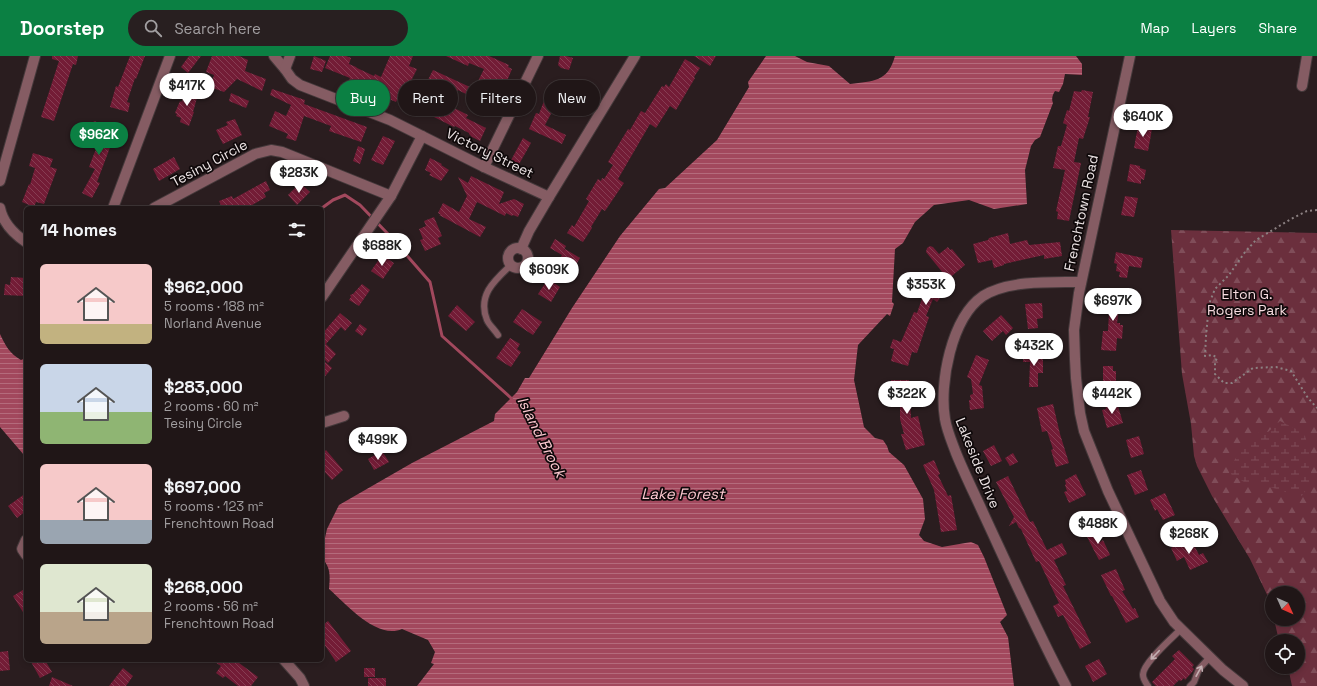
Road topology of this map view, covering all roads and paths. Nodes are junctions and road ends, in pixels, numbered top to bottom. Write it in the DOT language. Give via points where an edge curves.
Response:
graph roads {
  1 [pos="35,56"];
  2 [pos="170,56"];
  3 [pos="274,56"];
  4 [pos="290,56"];
  5 [pos="538,56"];
  6 [pos="635,56"];
  7 [pos="1130,56"];
  8 [pos="1307,56"];
  9 [pos="285,69"];
  10 [pos="1302,86"];
  11 [pos="422,136"];
  12 [pos="484,167"];
  13 [pos="0,181"];
  14 [pos="391,196"];
  15 [pos="549,197"];
  16 [pos="114,206"];
  17 [pos="158,206"];
  18 [pos="0,208"];
  19 [pos="1317,210"];
  20 [pos="24,240"];
  21 [pos="521,248"];
  22 [pos="511,265"];
  23 [pos="1081,282"];
  24 [pos="324,294"];
  25 [pos="498,335"];
  26 [pos="1317,408"];
  27 [pos="344,416"];
  28 [pos="324,422"];
  29 [pos="1181,629"];
  30 [pos="1210,657"];
  31 [pos="286,662"];
  32 [pos="304,686"];
  33 [pos="1066,686"];
  34 [pos="1148,686"];
  35 [pos="1190,686"];
  36 [pos="1243,686"];
  1 -- 13 [label="street"];
  2 -- 16 [label="street"];
  3 -- 9 [label="street, Victory Street"];
  4 -- 9 [label="street"];
  5 -- 12 [label="street"];
  6 -- 15 [label="street"];
  7 -- 23 [label="street, Frenchtown Road"];
  8 -- 10 [label="street"];
  9 -- 11 [label="street, Victory Street" via="300,85 390,120"];
  11 -- 12 [label="street, Victory Street"];
  11 -- 14 [label="street"];
  12 -- 15 [label="street, Victory Street"];
  14 -- 17 [label="street, Tesiny Circle" via="282,152 271,150 255,154"];
  14 -- 24 [label="street"];
  15 -- 21 [label="street"];
  18 -- 20 [label="street" via="13,232"];
  19 -- 26 [label="path" via="1307,211 1256,240 1215,289 1210,304 1205,356 1214,355 1217,358 1214,374 1224,382 1232,383 1253,368 1276,367 1291,371"];
  21 -- 22 [label="street" via="514,248 509,252 508,259"];
  21 -- 22 [label="street" via="526,254 526,262 518,268"];
  22 -- 25 [label="lane" via="488,289 485,300 487,321"];
  23 -- 29 [label="street, Frenchtown Road" via="1074,330 1074,359 1084,431 1108,491 1160,601"];
  23 -- 33 [label="street, Lakeside Drive" via="1017,285 1002,288 982,297 962,320 957,331 942,398 948,432 963,469"];
  27 -- 28 [label="street"];
  29 -- 30 [label="street, Frenchtown Road"];
  29 -- 34 [label="lane, one-way" via="1146,665 1142,674"];
  35 -- 30 [label="lane, one-way" via="1199,669"];
  30 -- 36 [label="street, Frenchtown Road"];
  31 -- 32 [label="street"];
}
